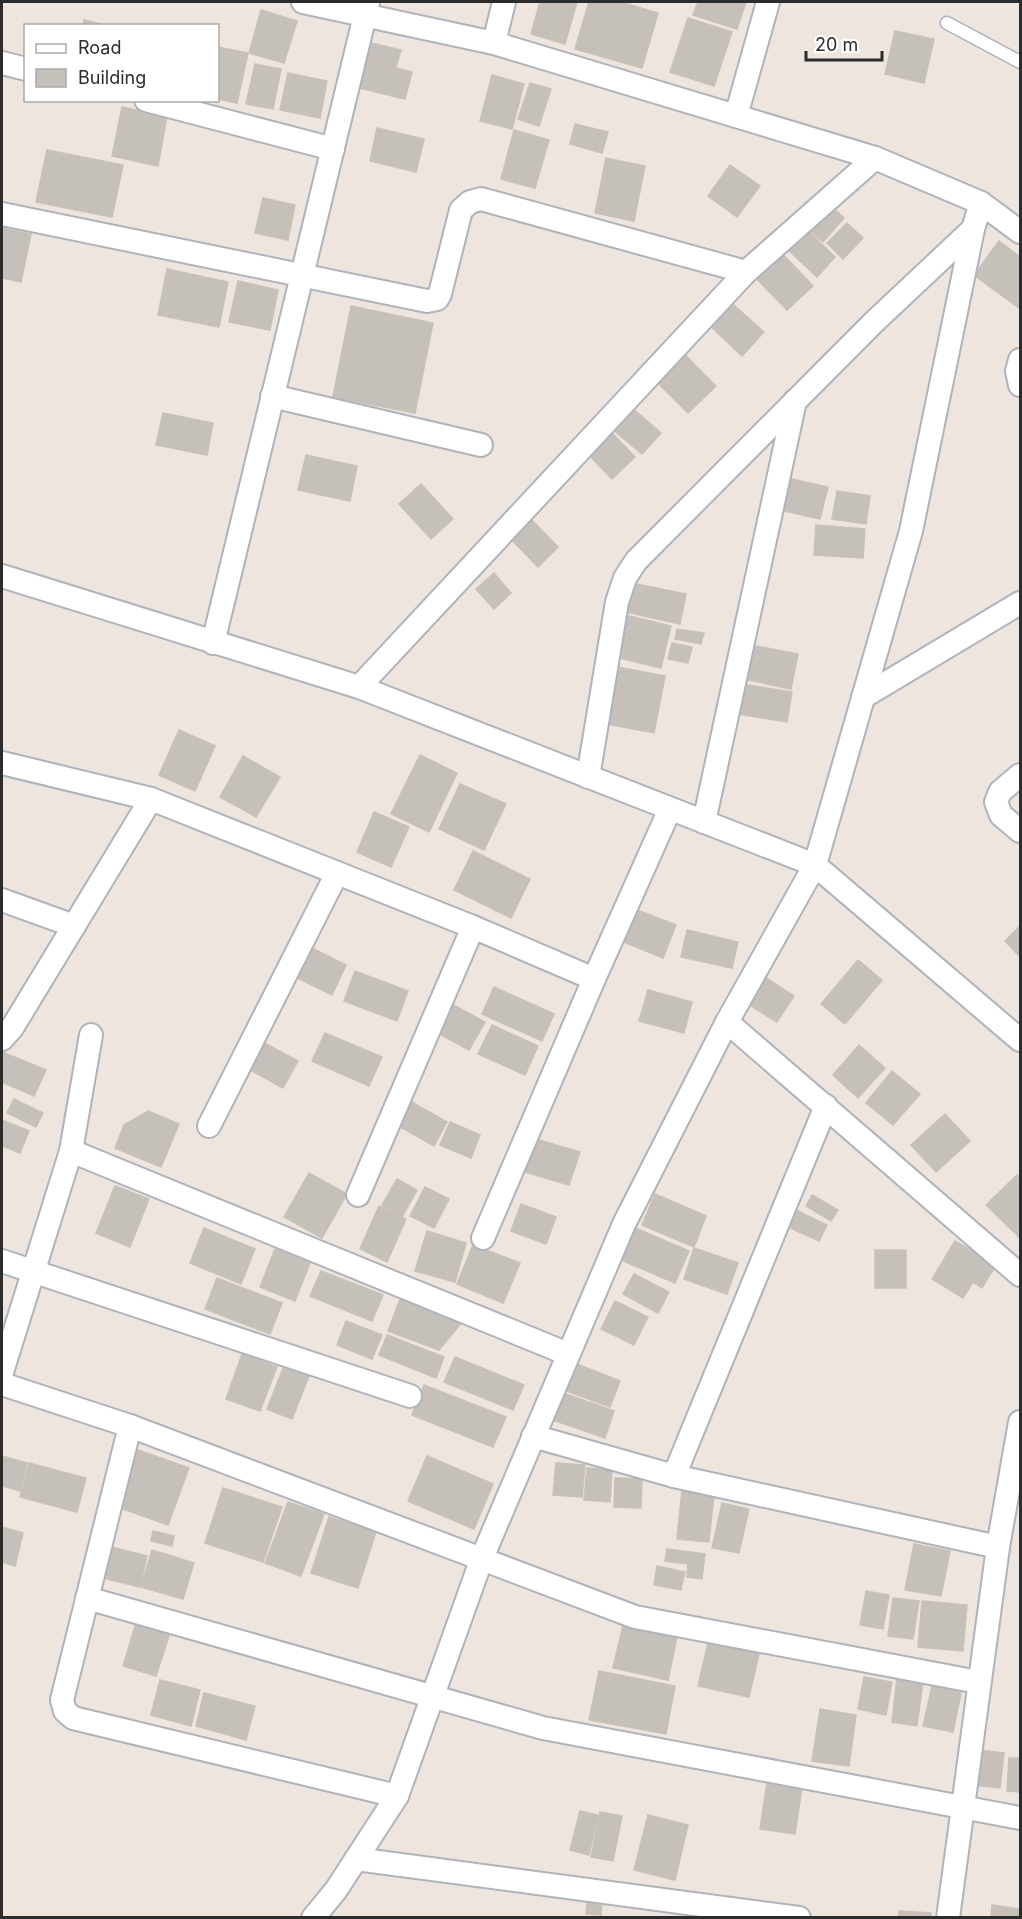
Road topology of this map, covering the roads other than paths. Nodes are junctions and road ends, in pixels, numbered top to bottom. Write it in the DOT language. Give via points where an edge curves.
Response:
graph roads {
  1 [pos="303,2"];
  2 [pos="504,2"];
  3 [pos="768,2"];
  4 [pos="367,8"];
  5 [pos="946,23"];
  6 [pos="494,43"];
  7 [pos="1020,62"];
  8 [pos="2,63"];
  9 [pos="24,68"];
  10 [pos="154,102"];
  11 [pos="736,116"];
  12 [pos="333,149"];
  13 [pos="875,158"];
  14 [pos="981,203"];
  15 [pos="2,214"];
  16 [pos="973,229"];
  17 [pos="1020,232"];
  18 [pos="746,272"];
  19 [pos="300,276"];
  20 [pos="1020,360"];
  21 [pos="1020,385"];
  22 [pos="272,396"];
  23 [pos="795,401"];
  24 [pos="481,445"];
  25 [pos="2,576"];
  26 [pos="1020,603"];
  27 [pos="213,643"];
  28 [pos="359,687"];
  29 [pos="863,698"];
  30 [pos="2,763"];
  31 [pos="1020,775"];
  32 [pos="588,777"];
  33 [pos="150,799"];
  34 [pos="670,809"];
  35 [pos="704,822"];
  36 [pos="1020,831"];
  37 [pos="815,865"];
  38 [pos="337,873"];
  39 [pos="2,900"];
  40 [pos="74,926"];
  41 [pos="473,927"];
  42 [pos="594,978"];
  43 [pos="728,1022"];
  44 [pos="91,1035"];
  45 [pos="2,1039"];
  46 [pos="1020,1040"];
  47 [pos="826,1106"];
  48 [pos="209,1126"];
  49 [pos="71,1151"];
  50 [pos="358,1195"];
  51 [pos="483,1239"];
  52 [pos="2,1261"];
  53 [pos="33,1270"];
  54 [pos="1020,1275"];
  55 [pos="568,1354"];
  56 [pos="2,1372"];
  57 [pos="2,1384"];
  58 [pos="410,1396"];
  59 [pos="1020,1422"];
  60 [pos="130,1426"];
  61 [pos="533,1436"];
  62 [pos="674,1476"];
  63 [pos="998,1546"];
  64 [pos="482,1558"];
  65 [pos="87,1598"];
  66 [pos="978,1682"];
  67 [pos="435,1695"];
  68 [pos="397,1796"];
  69 [pos="962,1809"];
  70 [pos="1020,1818"];
  71 [pos="356,1859"];
  72 [pos="312,1917"];
  73 [pos="799,1917"];
  74 [pos="948,1917"];
  1 -- 4 [label="street"];
  2 -- 6 [label="street"];
  3 -- 11 [label="street"];
  4 -- 6 [label="street"];
  4 -- 12 [label="street"];
  5 -- 7 [label="lane"];
  6 -- 11 [label="street"];
  8 -- 9 [label="street"];
  10 -- 12 [label="street"];
  11 -- 13 [label="street"];
  12 -- 19 [label="street"];
  13 -- 14 [label="street"];
  13 -- 18 [label="street"];
  14 -- 16 [label="street"];
  14 -- 17 [label="street"];
  15 -- 19 [label="street"];
  16 -- 23 [label="street"];
  16 -- 29 [label="street" via="910,531"];
  18 -- 19 [label="street" via="481,200 470,202 461,210 436,300"];
  18 -- 28 [label="street"];
  19 -- 22 [label="street"];
  20 -- 21 [label="street"];
  22 -- 24 [label="street"];
  22 -- 27 [label="street"];
  23 -- 32 [label="street" via="657,539 625,578 617,602"];
  23 -- 35 [label="street"];
  25 -- 27 [label="street"];
  26 -- 29 [label="street"];
  27 -- 28 [label="street"];
  28 -- 32 [label="street"];
  29 -- 37 [label="street"];
  30 -- 33 [label="street"];
  31 -- 36 [label="street" via="1000,792 996,802 1001,815"];
  32 -- 34 [label="street"];
  33 -- 38 [label="street"];
  33 -- 40 [label="street"];
  34 -- 35 [label="street"];
  34 -- 42 [label="street"];
  35 -- 37 [label="street"];
  37 -- 43 [label="street"];
  37 -- 46 [label="street"];
  38 -- 41 [label="street"];
  38 -- 48 [label="street"];
  39 -- 40 [label="street"];
  40 -- 45 [label="street"];
  41 -- 42 [label="street"];
  41 -- 50 [label="street"];
  42 -- 51 [label="street"];
  43 -- 47 [label="street"];
  43 -- 55 [label="street" via="624,1224"];
  44 -- 49 [label="street"];
  47 -- 54 [label="street"];
  47 -- 62 [label="street"];
  49 -- 53 [label="street"];
  49 -- 55 [label="street"];
  52 -- 53 [label="street"];
  53 -- 56 [label="street"];
  53 -- 58 [label="street"];
  55 -- 61 [label="street"];
  57 -- 60 [label="street"];
  59 -- 63 [label="street"];
  60 -- 64 [label="street"];
  60 -- 65 [label="street"];
  61 -- 62 [label="street"];
  61 -- 64 [label="street"];
  62 -- 63 [label="street"];
  63 -- 66 [label="street"];
  64 -- 66 [label="street" via="635,1617"];
  64 -- 67 [label="street"];
  65 -- 67 [label="street"];
  65 -- 68 [label="street" via="62,1700 64,1711 73,1718"];
  66 -- 69 [label="street"];
  67 -- 68 [label="street"];
  67 -- 69 [label="street" via="543,1728"];
  68 -- 71 [label="street"];
  69 -- 70 [label="street"];
  69 -- 74 [label="street"];
  71 -- 72 [label="street"];
  71 -- 73 [label="street"];
}
